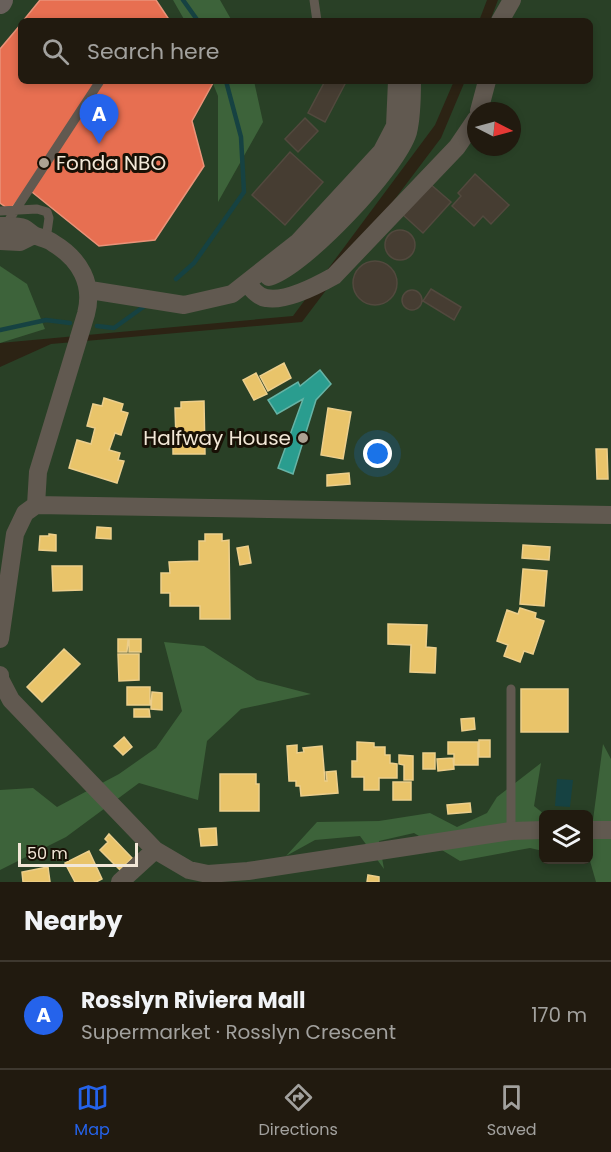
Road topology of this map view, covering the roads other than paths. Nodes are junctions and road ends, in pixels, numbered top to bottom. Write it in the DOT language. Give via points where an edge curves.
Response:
graph roads {
  1 [pos="314,0"];
  2 [pos="512,0"];
  3 [pos="317,18"];
  4 [pos="502,18"];
  5 [pos="98,84"];
  6 [pos="397,84"];
  7 [pos="412,84"];
  8 [pos="486,84"];
  9 [pos="481,102"];
  10 [pos="467,133"];
  11 [pos="1,226"];
  12 [pos="40,237"];
  13 [pos="247,283"];
  14 [pos="90,290"];
  15 [pos="36,505"];
  16 [pos="611,515"];
  17 [pos="0,639"];
  18 [pos="0,675"];
  19 [pos="511,689"];
  20 [pos="539,830"];
  21 [pos="593,830"];
  22 [pos="611,830"];
  23 [pos="511,831"];
  24 [pos="155,850"];
  25 [pos="120,882"];
  1 -- 3 [label="lane"];
  2 -- 4 [label="street"];
  5 -- 11 [label="lane"];
  6 -- 13 [label="street" via="395,126 382,151 298,242"];
  7 -- 13 [label="street" via="408,132 384,171 314,246 278,274"];
  8 -- 9 [label="street"];
  10 -- 13 [label="street" via="334,276 291,295 266,298"];
  11 -- 12 [label="street" via="22,227"];
  11 -- 12 [label="lane" via="37,209 47,212 49,218"];
  12 -- 14 [label="street" via="69,256"];
  13 -- 14 [label="street" via="231,294 184,305"];
  14 -- 15 [label="street" via="87,314 38,472"];
  15 -- 16 [label="street"];
  15 -- 17 [label="street" via="25,513 15,534"];
  18 -- 24 [label="street" via="10,700"];
  19 -- 23 [label="lane"];
  20 -- 23 [label="street"];
  21 -- 22 [label="street"];
  23 -- 24 [label="street" via="208,874 189,870"];
  24 -- 25 [label="street"];
}
